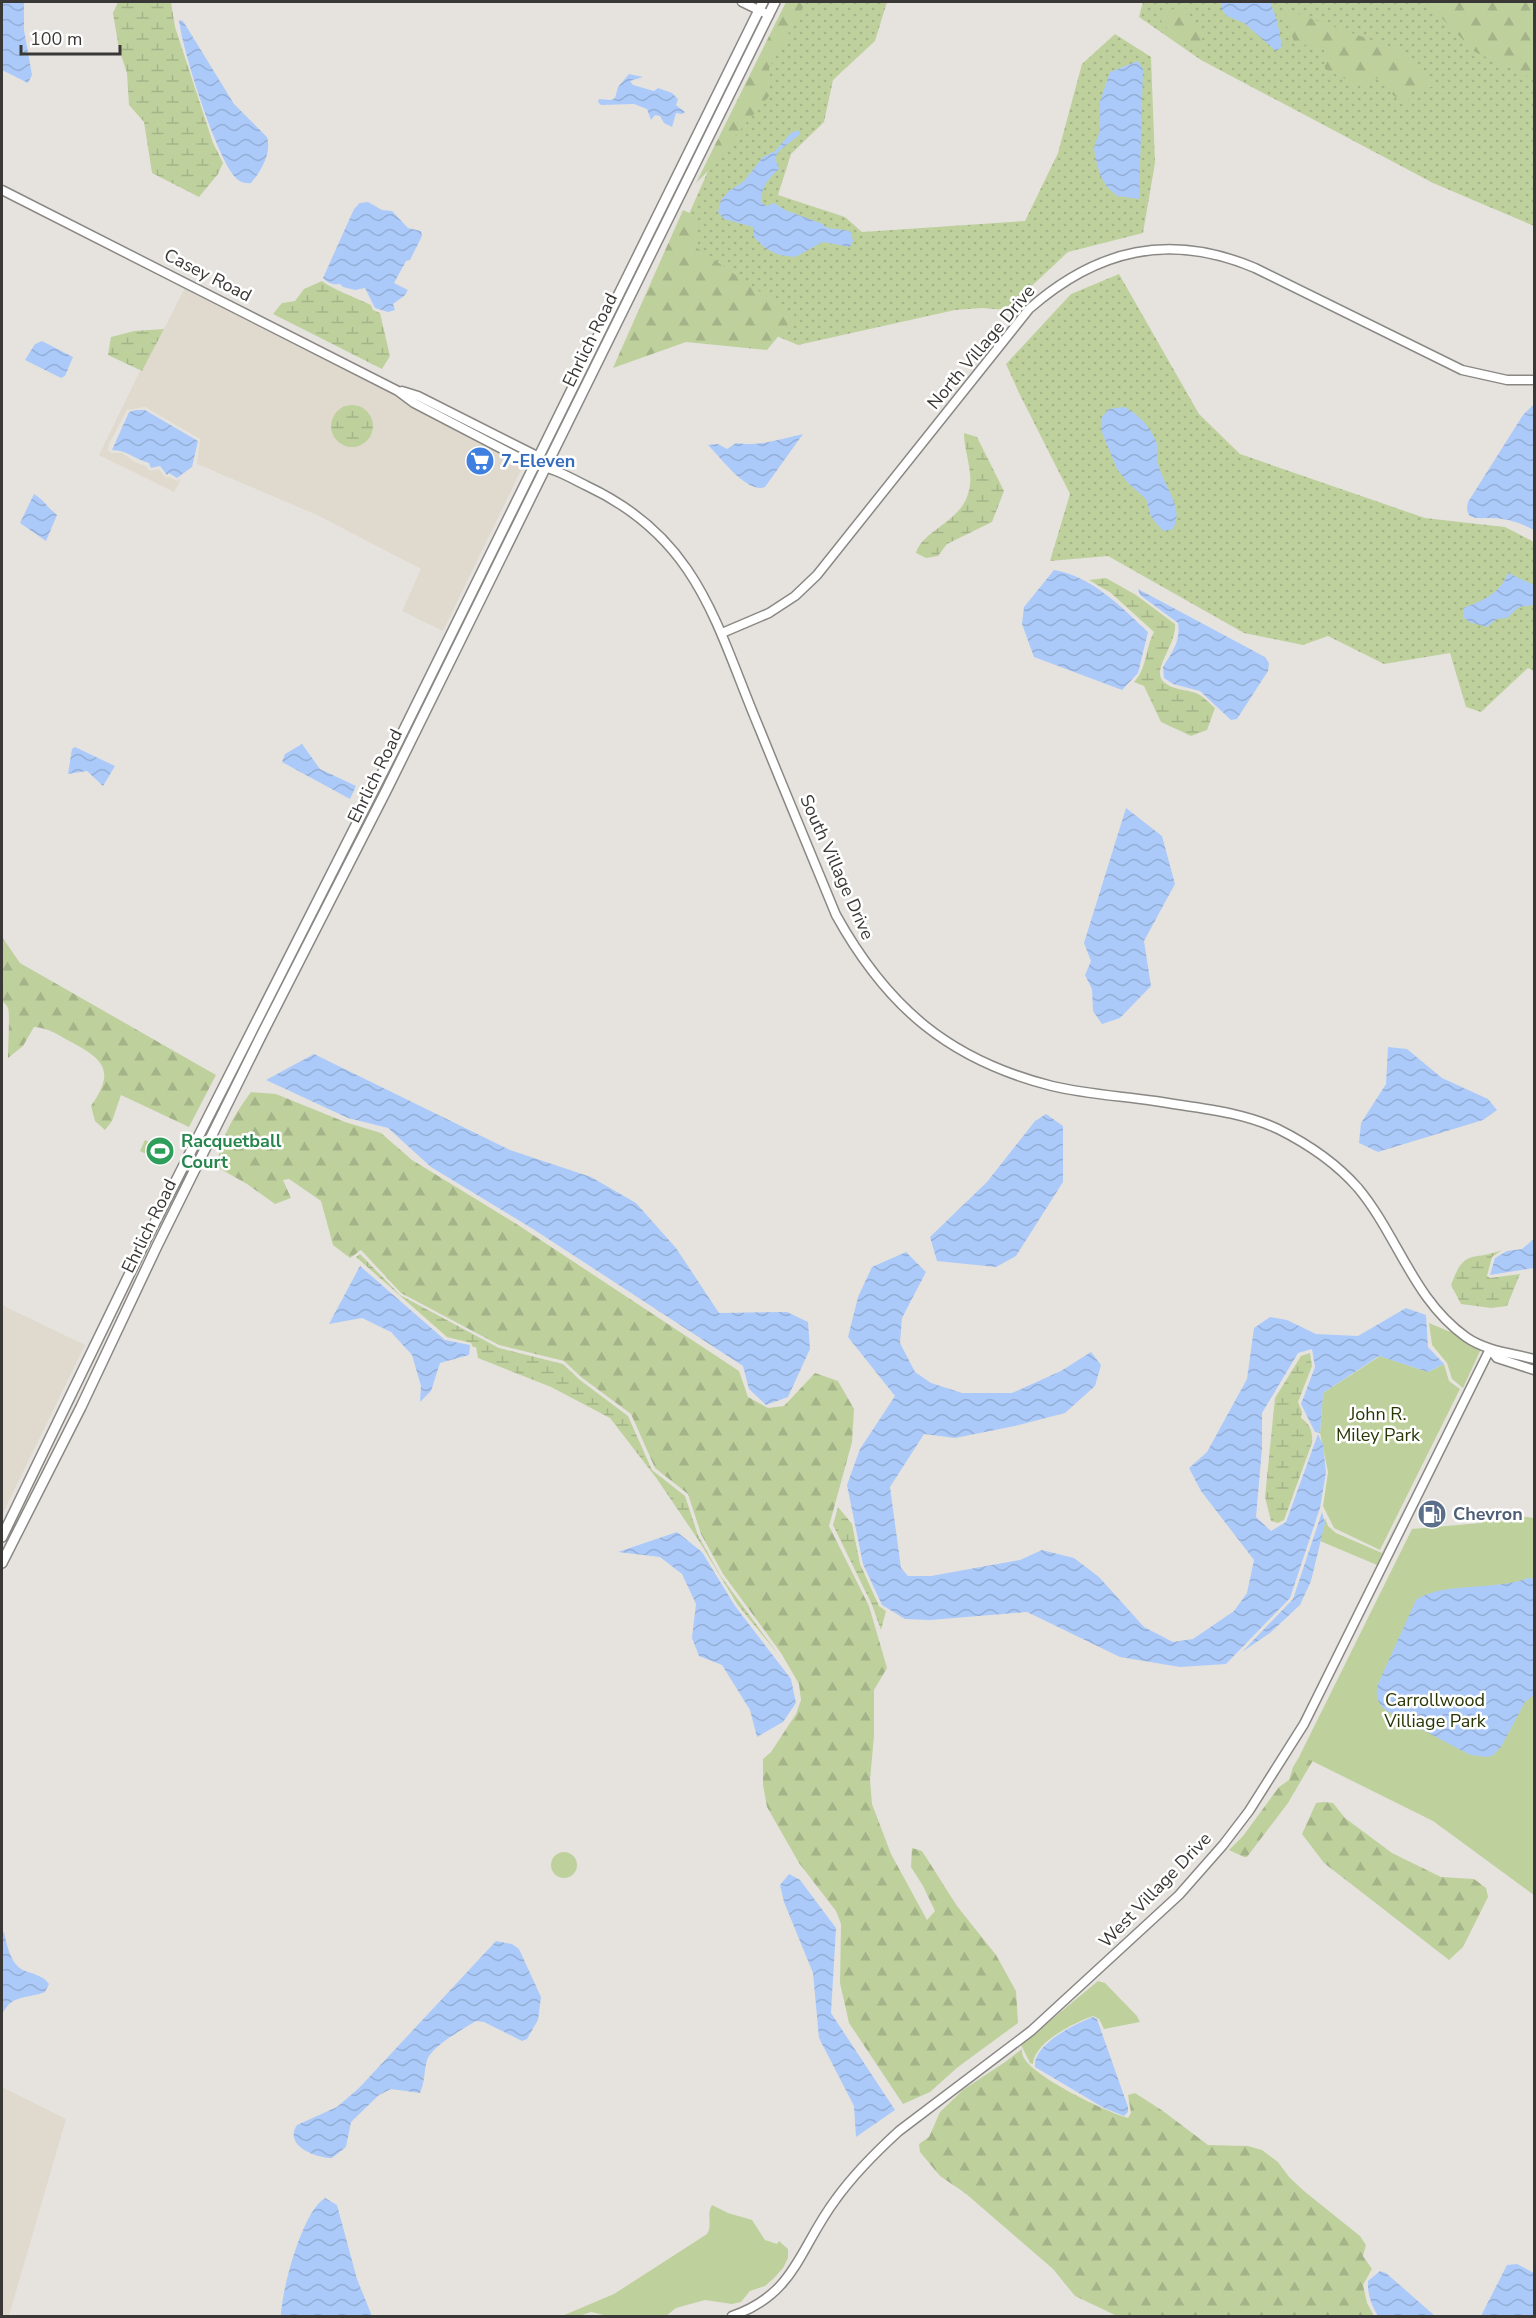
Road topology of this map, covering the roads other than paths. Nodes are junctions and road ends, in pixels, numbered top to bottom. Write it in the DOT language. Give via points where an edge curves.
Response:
graph roads {
  1 [pos="742,2"];
  2 [pos="775,2"];
  3 [pos="761,6"];
  4 [pos="769,15"];
  5 [pos="2,190"];
  6 [pos="1534,380"];
  7 [pos="535,460"];
  8 [pos="546,466"];
  9 [pos="722,633"];
  10 [pos="394,750"];
  11 [pos="370,824"];
  12 [pos="1490,1349"];
  13 [pos="1534,1359"];
  14 [pos="1534,1370"];
  15 [pos="2,1537"];
  16 [pos="2,1563"];
  17 [pos="732,2316"];
  1 -- 3 [label="street"];
  2 -- 4 [label="main road, Ehrlich Road"];
  3 -- 4 [label="street"];
  3 -- 7 [label="main road, Ehrlich Road"];
  4 -- 8 [label="main road, Ehrlich Road"];
  5 -- 7 [label="street, Casey Road" via="398,391 418,396"];
  6 -- 9 [label="street, North Village Drive" via="1496,378 1462,370 1255,268 1222,256 1166,249 1133,252 1104,261 1050,290 1029,309 810,582 769,613"];
  7 -- 8 [label="street, Casey Road"];
  7 -- 10 [label="main road, Ehrlich Road"];
  8 -- 9 [label="street, South Village Drive" via="609,496 651,527 695,579"];
  8 -- 11 [label="main road, Ehrlich Road"];
  9 -- 12 [label="street, South Village Drive" via="836,915 856,951 902,1007 962,1052 999,1070 1054,1086 1233,1113 1295,1138 1358,1188 1431,1304 1466,1336"];
  10 -- 11 [label="main road" via="396,756 372,803"];
  10 -- 15 [label="main road, Ehrlich Road" via="146,1240"];
  11 -- 16 [label="main road, Ehrlich Road" via="261,1036"];
  12 -- 13 [label="street, South Village Drive"];
  12 -- 14 [label="street, South Village Drive" via="1497,1358"];
  12 -- 17 [label="street, West Village Drive" via="1304,1724 1223,1845 1179,1895 1030,2031 881,2148 835,2200 784,2284 767,2299"];
}
